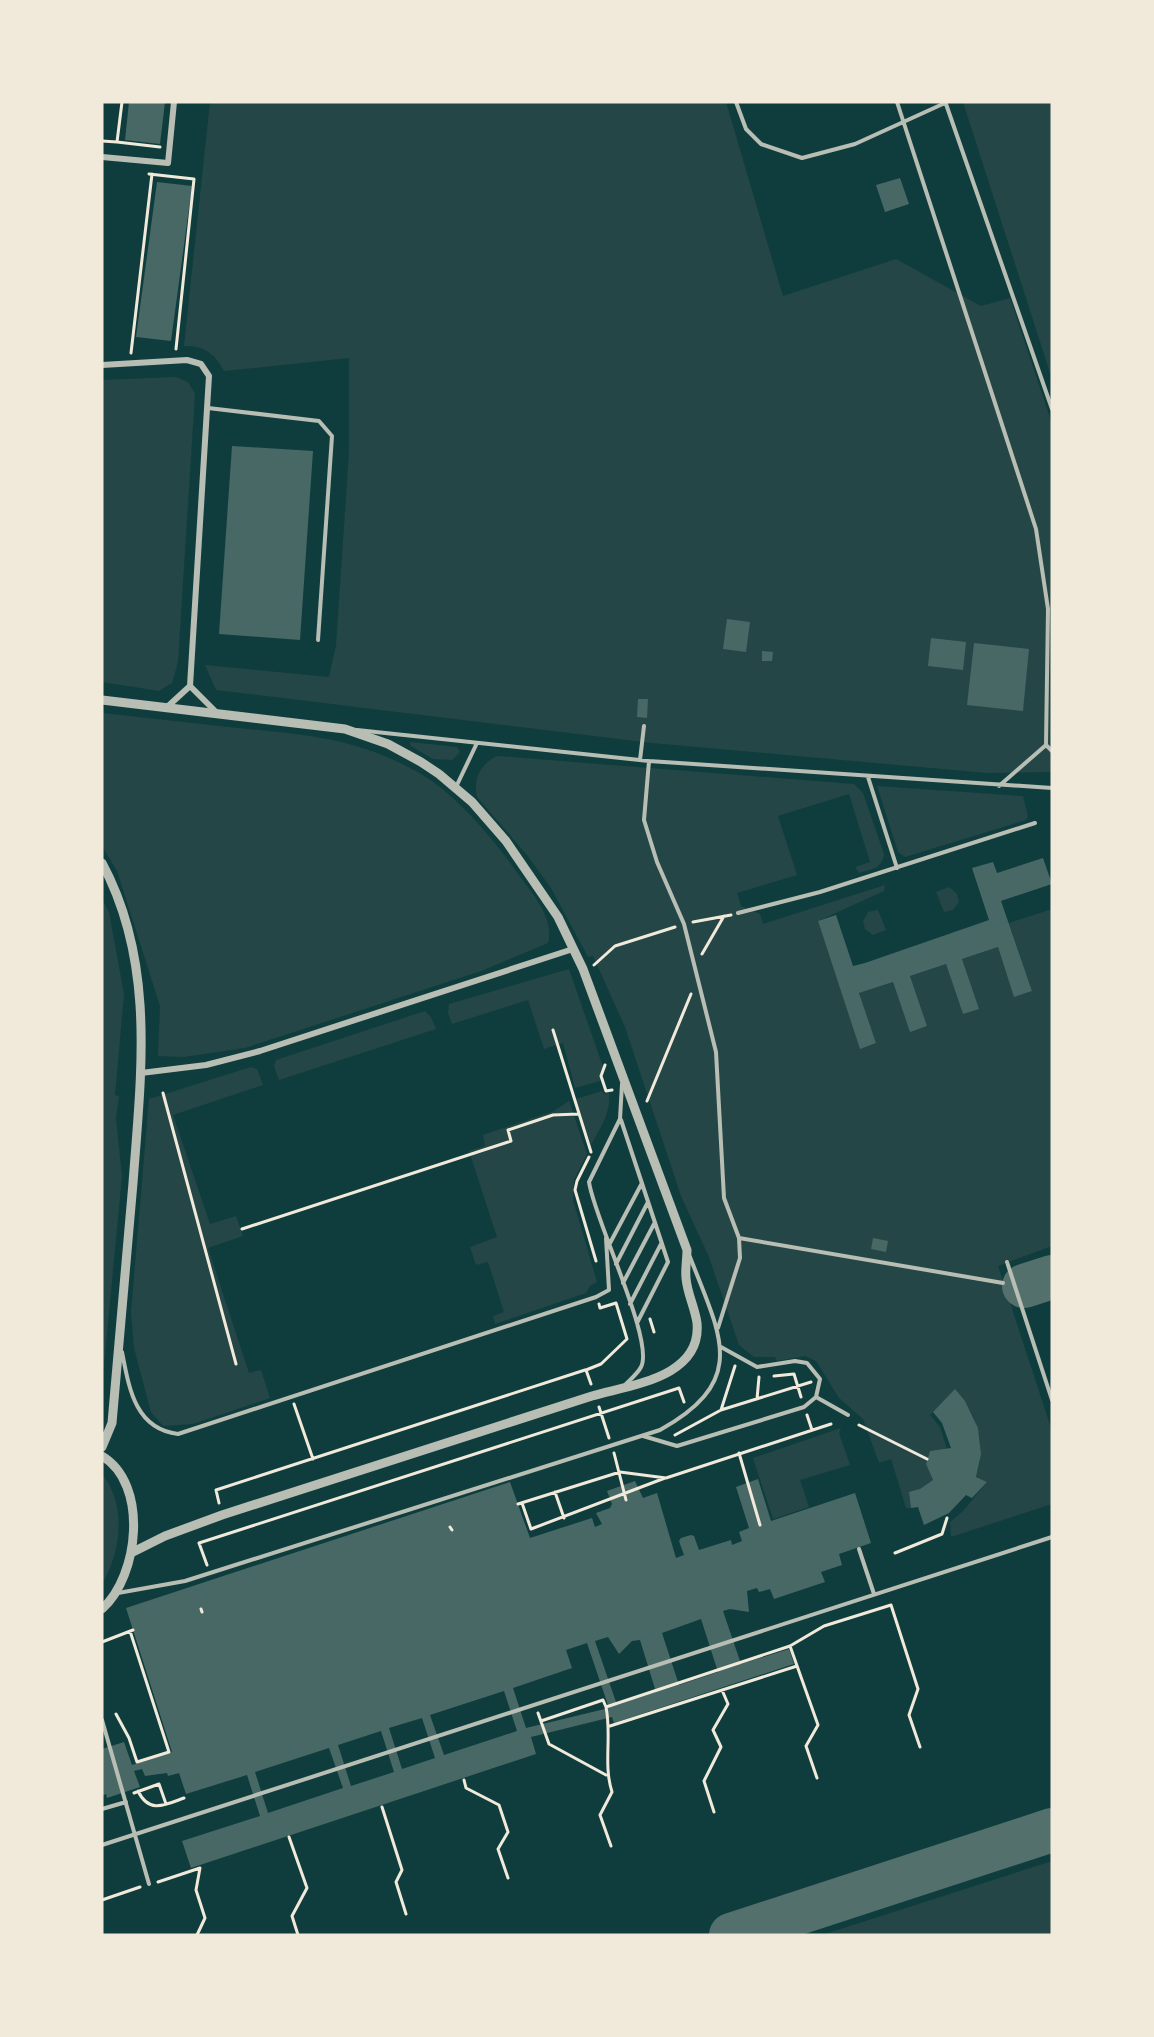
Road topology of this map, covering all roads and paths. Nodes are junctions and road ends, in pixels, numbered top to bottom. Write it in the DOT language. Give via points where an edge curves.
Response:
graph roads {
  1 [pos="122,102"];
  2 [pos="174,102"];
  3 [pos="736,102"];
  4 [pos="897,102"];
  5 [pos="946,103"];
  6 [pos="905,122"];
  7 [pos="102,141"];
  8 [pos="117,142"];
  9 [pos="162,147"];
  10 [pos="102,157"];
  11 [pos="140,173"];
  12 [pos="152,174"];
  13 [pos="176,349"];
  14 [pos="131,353"];
  15 [pos="102,365"];
  16 [pos="208,408"];
  17 [pos="1052,409"];
  18 [pos="318,640"];
  19 [pos="190,686"];
  20 [pos="102,700"];
  21 [pos="166,708"];
  22 [pos="218,714"];
  23 [pos="644,726"];
  24 [pos="345,729"];
  25 [pos="477,743"];
  26 [pos="1046,745"];
  27 [pos="1052,751"];
  28 [pos="640,760"];
  29 [pos="649,761"];
  30 [pos="868,777"];
  31 [pos="999,786"];
  32 [pos="456,788"];
  33 [pos="1052,788"];
  34 [pos="1035,823"];
  35 [pos="102,863"];
  36 [pos="897,868"];
  37 [pos="738,913"];
  38 [pos="724,916"];
  39 [pos="690,923"];
  40 [pos="677,927"];
  41 [pos="573,949"];
  42 [pos="594,964"];
  43 [pos="695,965"];
  44 [pos="701,986"];
  45 [pos="553,1030"];
  46 [pos="141,1073"];
  47 [pos="622,1076"];
  48 [pos="163,1093"];
  49 [pos="647,1101"];
  50 [pos="578,1114"];
  51 [pos="621,1119"];
  52 [pos="591,1152"];
  53 [pos="642,1183"];
  54 [pos="648,1202"];
  55 [pos="655,1222"];
  56 [pos="242,1229"];
  57 [pos="606,1238"];
  58 [pos="739,1238"];
  59 [pos="662,1243"];
  60 [pos="609,1246"];
  61 [pos="687,1250"];
  62 [pos="1007,1262"];
  63 [pos="616,1265"];
  64 [pos="1003,1283"];
  65 [pos="623,1284"];
  66 [pos="630,1305"];
  67 [pos="637,1324"];
  68 [pos="718,1329"];
  69 [pos="119,1339"];
  70 [pos="720,1346"];
  71 [pos="737,1357"];
  72 [pos="236,1364"];
  73 [pos="735,1366"];
  74 [pos="586,1370"];
  75 [pos="743,1370"];
  76 [pos="751,1373"];
  77 [pos="759,1377"];
  78 [pos="820,1379"];
  79 [pos="797,1386"];
  80 [pos="624,1387"];
  81 [pos="816,1397"];
  82 [pos="757,1399"];
  83 [pos="1052,1400"];
  84 [pos="804,1407"];
  85 [pos="721,1410"];
  86 [pos="689,1413"];
  87 [pos="848,1415"];
  88 [pos="831,1424"];
  89 [pos="859,1425"];
  90 [pos="693,1426"];
  91 [pos="812,1430"];
  92 [pos="641,1436"];
  93 [pos="674,1436"];
  94 [pos="102,1447"];
  95 [pos="739,1453"];
  96 [pos="102,1456"];
  97 [pos="927,1459"];
  98 [pos="666,1478"];
  99 [pos="555,1492"];
  100 [pos="222,1515"];
  101 [pos="564,1518"];
  102 [pos="947,1518"];
  103 [pos="760,1525"];
  104 [pos="228,1534"];
  105 [pos="1052,1537"];
  106 [pos="859,1549"];
  107 [pos="131,1553"];
  108 [pos="895,1553"];
  109 [pos="207,1565"];
  110 [pos="114,1594"];
  111 [pos="874,1594"];
  112 [pos="102,1609"];
  113 [pos="102,1642"];
  114 [pos="789,1646"];
  115 [pos="797,1666"];
  116 [pos="722,1690"];
  117 [pos="535,1705"];
  118 [pos="606,1707"];
  119 [pos="116,1714"];
  120 [pos="102,1720"];
  121 [pos="541,1721"];
  122 [pos="610,1726"];
  123 [pos="920,1747"];
  124 [pos="607,1776"];
  125 [pos="817,1778"];
  126 [pos="464,1780"];
  127 [pos="138,1791"];
  128 [pos="125,1796"];
  129 [pos="184,1798"];
  130 [pos="126,1802"];
  131 [pos="166,1804"];
  132 [pos="382,1807"];
  133 [pos="102,1809"];
  134 [pos="714,1812"];
  135 [pos="136,1834"];
  136 [pos="289,1837"];
  137 [pos="102,1845"];
  138 [pos="610,1846"];
  139 [pos="507,1878"];
  140 [pos="149,1884"];
  141 [pos="102,1900"];
  142 [pos="406,1914"];
  143 [pos="197,1935"];
  144 [pos="298,1935"];
  1 -- 8 [label="path"];
  2 -- 10 [label="street" via="168,163"];
  3 -- 6 [label="lane" via="746,129 761,144 802,158 855,144"];
  4 -- 6 [label="lane"];
  5 -- 6 [label="lane"];
  5 -- 17 [label="lane"];
  6 -- 26 [label="lane" via="1036,529 1048,609"];
  7 -- 8 [label="path"];
  8 -- 9 [label="path"];
  11 -- 12 [label="path"];
  12 -- 13 [label="path" via="194,179"];
  12 -- 14 [label="path"];
  15 -- 16 [label="street" via="195,361 206,369 208,376"];
  16 -- 18 [label="lane" via="319,421 332,436"];
  16 -- 19 [label="street"];
  19 -- 21 [label="street"];
  19 -- 22 [label="street"];
  20 -- 21 [label="street"];
  21 -- 22 [label="street"];
  22 -- 24 [label="street"];
  23 -- 28 [label="lane"];
  24 -- 25 [label="lane"];
  24 -- 32 [label="street" via="388,744"];
  25 -- 28 [label="lane"];
  25 -- 32 [label="lane"];
  26 -- 27 [label="lane"];
  26 -- 31 [label="lane"];
  28 -- 29 [label="lane"];
  29 -- 30 [label="lane"];
  29 -- 43 [label="lane" via="644,820 684,924"];
  30 -- 31 [label="lane"];
  30 -- 36 [label="lane"];
  31 -- 33 [label="lane"];
  32 -- 41 [label="street" via="489,820 522,862 558,917"];
  34 -- 36 [label="lane"];
  35 -- 46 [label="street" via="129,927 136,955 141,994"];
  36 -- 37 [label="lane"];
  37 -- 38 [label="path"];
  38 -- 39 [label="path"];
  38 -- 43 [label="path"];
  40 -- 42 [label="path" via="615,946"];
  41 -- 46 [label="street" via="260,1051 206,1065"];
  41 -- 47 [label="street"];
  43 -- 44 [label="lane"];
  44 -- 49 [label="path" via="692,992"];
  44 -- 58 [label="lane" via="716,1052 723,1198"];
  45 -- 50 [label="path"];
  46 -- 69 [label="street"];
  47 -- 51 [label="lane"];
  47 -- 61 [label="street"];
  48 -- 72 [label="path"];
  50 -- 52 [label="path"];
  50 -- 56 [label="path" via="553,1114 508,1130 511,1141"];
  51 -- 53 [label="lane"];
  51 -- 57 [label="lane" via="589,1182"];
  53 -- 54 [label="lane"];
  53 -- 60 [label="lane"];
  54 -- 55 [label="lane"];
  54 -- 63 [label="lane"];
  55 -- 59 [label="lane"];
  55 -- 65 [label="lane"];
  57 -- 60 [label="lane"];
  57 -- 69 [label="lane" via="609,1290 596,1297 178,1434 158,1429 140,1414 128,1385"];
  58 -- 64 [label="lane"];
  58 -- 68 [label="lane" via="740,1258"];
  59 -- 66 [label="lane"];
  59 -- 67 [label="lane" via="668,1262"];
  60 -- 63 [label="lane"];
  61 -- 68 [label="lane"];
  61 -- 80 [label="street" via="686,1279 697,1324 695,1344 676,1368"];
  62 -- 83 [label="lane"];
  63 -- 65 [label="lane"];
  65 -- 66 [label="lane"];
  66 -- 67 [label="lane"];
  67 -- 80 [label="lane" via="644,1353 642,1366"];
  68 -- 70 [label="lane"];
  69 -- 94 [label="street" via="112,1423"];
  70 -- 71 [label="lane"];
  70 -- 86 [label="lane" via="716,1380"];
  71 -- 73 [label="path"];
  71 -- 78 [label="lane" via="757,1367 802,1361 813,1367"];
  73 -- 75 [label="path"];
  73 -- 85 [label="path"];
  74 -- 100 [label="path" via="216,1491"];
  76 -- 77 [label="path"];
  77 -- 79 [label="path" via="794,1374"];
  77 -- 82 [label="path"];
  78 -- 79 [label="path"];
  78 -- 81 [label="lane"];
  79 -- 82 [label="path"];
  79 -- 84 [label="path"];
  80 -- 100 [label="street"];
  81 -- 84 [label="lane"];
  81 -- 87 [label="lane"];
  82 -- 85 [label="path"];
  84 -- 91 [label="path"];
  84 -- 92 [label="lane" via="677,1446"];
  85 -- 90 [label="path"];
  86 -- 90 [label="path"];
  86 -- 92 [label="lane"];
  86 -- 104 [label="path" via="679,1388"];
  88 -- 91 [label="path"];
  89 -- 97 [label="path"];
  90 -- 93 [label="path"];
  91 -- 95 [label="path"];
  92 -- 110 [label="lane" via="185,1581"];
  95 -- 98 [label="path"];
  95 -- 103 [label="path"];
  96 -- 107 [label="street" via="118,1470 128,1491 133,1524"];
  98 -- 99 [label="path" via="620,1472"];
  98 -- 101 [label="path"];
  99 -- 101 [label="path"];
  99 -- 101 [label="path" via="520,1503 531,1529"];
  100 -- 104 [label="path"];
  100 -- 107 [label="street"];
  102 -- 108 [label="path" via="942,1534"];
  104 -- 109 [label="path" via="200,1544"];
  105 -- 111 [label="lane"];
  106 -- 111 [label="lane"];
  107 -- 110 [label="street"];
  110 -- 112 [label="street"];
  111 -- 117 [label="lane"];
  113 -- 119 [label="path" via="132,1631 169,1752 137,1762"];
  114 -- 115 [label="path"];
  114 -- 118 [label="path"];
  114 -- 123 [label="path" via="824,1626 891,1605 918,1689 909,1715"];
  115 -- 116 [label="path"];
  115 -- 125 [label="path" via="818,1725 806,1746"];
  116 -- 122 [label="path"];
  116 -- 134 [label="path" via="728,1704 713,1730 721,1747 704,1781"];
  117 -- 121 [label="path"];
  117 -- 135 [label="lane"];
  118 -- 121 [label="path" via="603,1700"];
  118 -- 122 [label="path"];
  120 -- 128 [label="lane"];
  121 -- 124 [label="path" via="549,1744"];
  122 -- 124 [label="path"];
  124 -- 138 [label="path" via="612,1792 600,1815"];
  126 -- 139 [label="path" via="466,1788 500,1805 508,1832 498,1849"];
  127 -- 128 [label="path"];
  127 -- 131 [label="path" via="144,1802 152,1806"];
  127 -- 131 [label="path" via="159,1784"];
  128 -- 130 [label="lane"];
  129 -- 131 [label="path"];
  130 -- 133 [label="lane"];
  130 -- 135 [label="lane"];
  132 -- 142 [label="path" via="402,1870 396,1882"];
  135 -- 137 [label="lane"];
  135 -- 140 [label="lane"];
  136 -- 144 [label="path" via="308,1888 292,1916"];
  140 -- 141 [label="path"];
  140 -- 143 [label="path" via="200,1868 196,1890 205,1918"];
}
